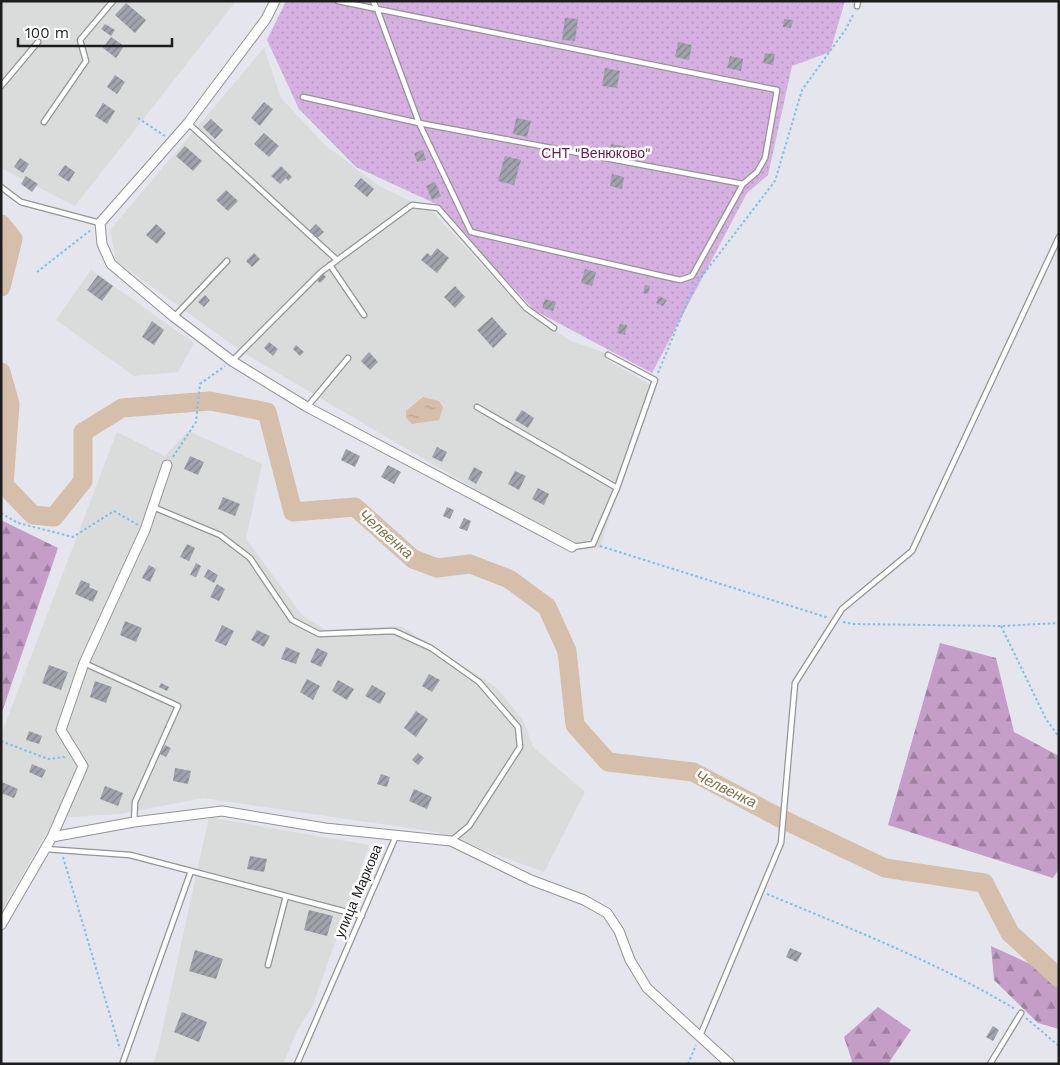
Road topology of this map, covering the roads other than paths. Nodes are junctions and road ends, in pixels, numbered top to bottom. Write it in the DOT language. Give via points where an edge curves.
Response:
graph roads {
  1 [pos="113,1"];
  2 [pos="275,1"];
  3 [pos="338,1"];
  4 [pos="373,1"];
  5 [pos="377,10"];
  6 [pos="38,42"];
  7 [pos="1,86"];
  8 [pos="303,98"];
  9 [pos="44,122"];
  10 [pos="188,123"];
  11 [pos="419,123"];
  12 [pos="744,184"];
  13 [pos="1,186"];
  14 [pos="100,223"];
  15 [pos="1059,237"];
  16 [pos="337,260"];
  17 [pos="227,261"];
  18 [pos="330,265"];
  19 [pos="364,315"];
  20 [pos="174,317"];
  21 [pos="554,328"];
  22 [pos="608,355"];
  23 [pos="348,358"];
  24 [pos="232,361"];
  25 [pos="307,407"];
  26 [pos="477,407"];
  27 [pos="167,465"];
  28 [pos="617,488"];
  29 [pos="153,507"];
  30 [pos="572,547"];
  31 [pos="84,663"];
  32 [pos="134,822"];
  33 [pos="397,835"];
  34 [pos="52,837"];
  35 [pos="451,841"];
  36 [pos="44,848"];
  37 [pos="191,871"];
  38 [pos="286,896"];
  39 [pos="362,916"];
  40 [pos="1,925"];
  41 [pos="268,965"];
  42 [pos="1021,1013"];
  43 [pos="700,1036"];
  44 [pos="124,1062"];
  45 [pos="297,1064"];
  46 [pos="730,1064"];
  47 [pos="990,1064"];
  1 -- 9 [label="lane" via="80,40 86,61"];
  2 -- 10 [label="street" via="266,19"];
  3 -- 5 [label="lane"];
  4 -- 5 [label="lane"];
  5 -- 11 [label="lane"];
  5 -- 12 [label="lane" via="777,90 765,158 757,172"];
  6 -- 7 [label="lane"];
  8 -- 11 [label="lane"];
  10 -- 14 [label="street"];
  10 -- 16 [label="lane"];
  11 -- 12 [label="lane"];
  11 -- 12 [label="lane" via="470,232 680,280 692,276"];
  13 -- 14 [label="lane" via="20,202"];
  14 -- 20 [label="street" via="102,244 111,264"];
  15 -- 43 [label="lane" via="912,551 842,609 795,683 781,843"];
  16 -- 18 [label="lane"];
  16 -- 21 [label="lane" via="412,205 438,208 526,308"];
  17 -- 20 [label="lane"];
  18 -- 19 [label="lane"];
  18 -- 24 [label="lane"];
  20 -- 24 [label="street"];
  22 -- 28 [label="lane" via="655,380"];
  23 -- 25 [label="lane"];
  24 -- 25 [label="street"];
  25 -- 30 [label="street"];
  26 -- 28 [label="lane"];
  27 -- 29 [label="street"];
  28 -- 30 [label="lane" via="593,544"];
  29 -- 31 [label="street"];
  29 -- 35 [label="lane" via="220,535 250,558 292,620 319,634 394,631 431,648 479,682 518,727 520,747 469,826"];
  31 -- 32 [label="lane" via="178,706 135,802"];
  31 -- 34 [label="street" via="61,730 83,766"];
  32 -- 33 [label="street, улица Маркова" via="222,811 325,828"];
  32 -- 34 [label="street, улица Маркова"];
  33 -- 35 [label="street"];
  33 -- 39 [label="lane, улица Маркова"];
  34 -- 36 [label="street"];
  35 -- 43 [label="street" via="607,913 647,988"];
  36 -- 37 [label="lane" via="130,855"];
  36 -- 40 [label="street"];
  37 -- 38 [label="lane"];
  37 -- 44 [label="lane"];
  38 -- 39 [label="lane"];
  38 -- 41 [label="lane"];
  39 -- 45 [label="lane, улица Маркова"];
  42 -- 47 [label="lane"];
  43 -- 46 [label="street"];
}
